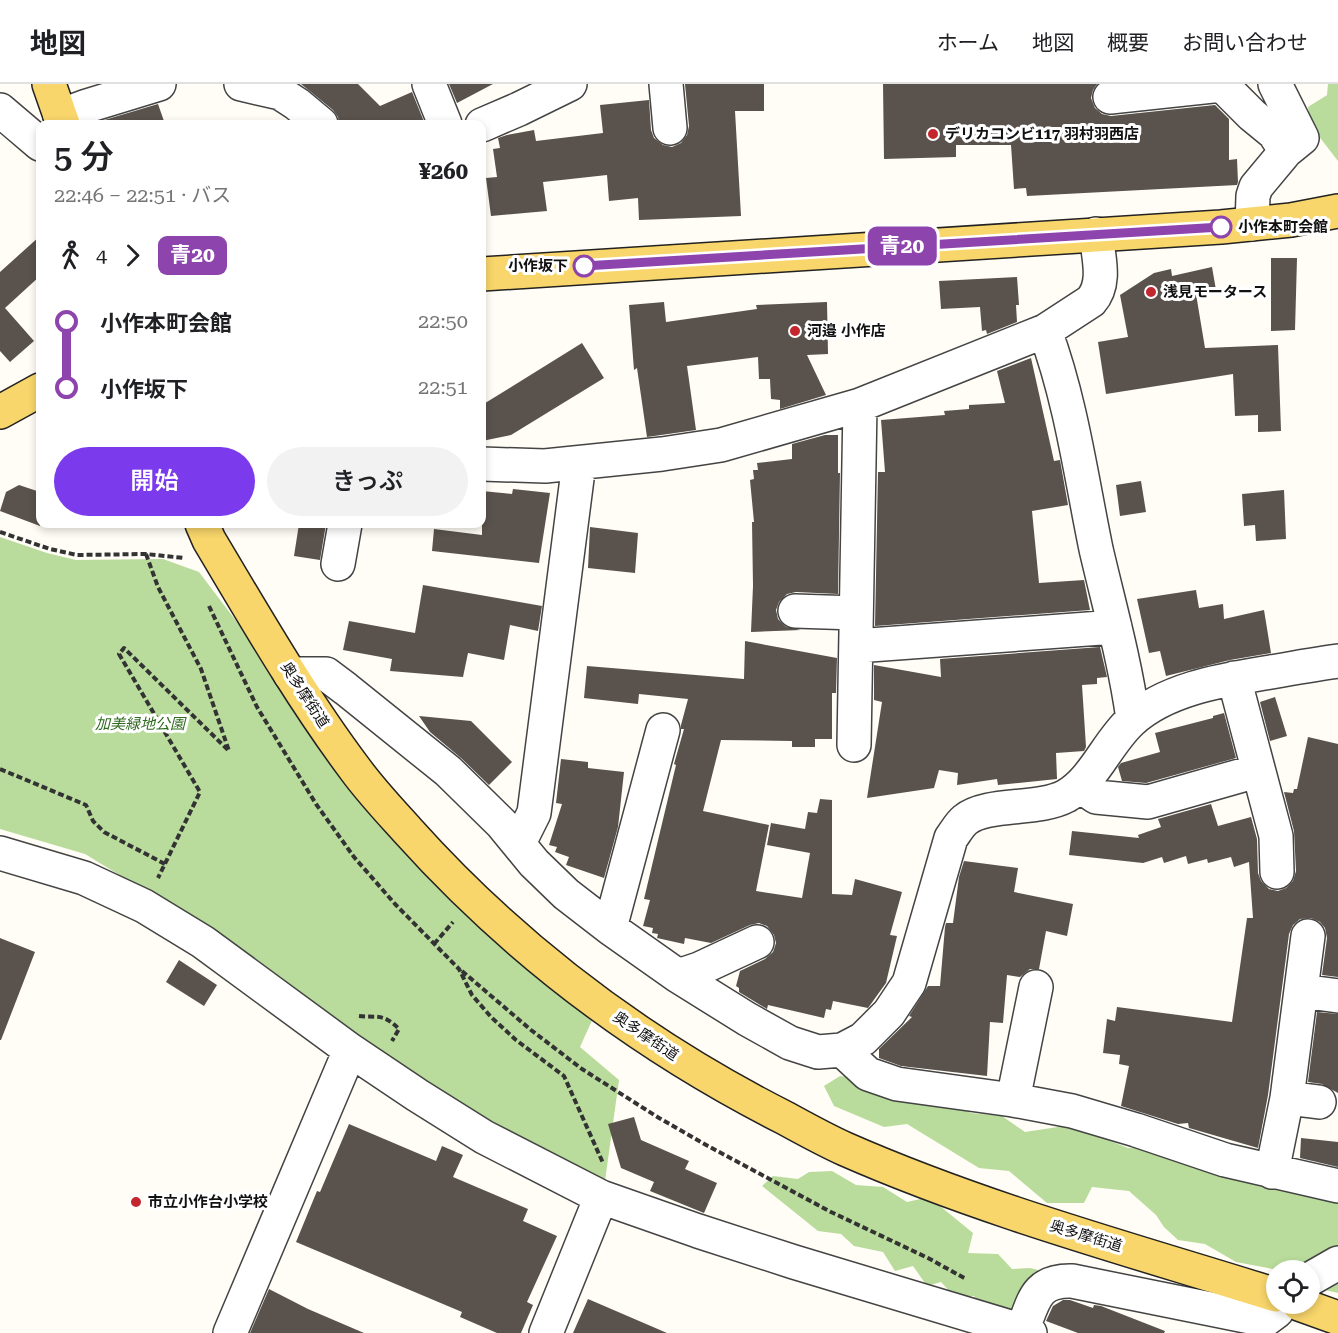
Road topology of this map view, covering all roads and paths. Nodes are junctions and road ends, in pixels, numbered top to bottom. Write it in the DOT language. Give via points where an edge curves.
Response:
graph roads {
  1 [pos="49,84"];
  2 [pos="159,84"];
  3 [pos="241,84"];
  4 [pos="429,84"];
  5 [pos="570,84"];
  6 [pos="666,84"];
  7 [pos="1275,84"];
  8 [pos="1221,85"];
  9 [pos="1110,97"];
  10 [pos="0,110"];
  11 [pos="62,120"];
  12 [pos="316,120"];
  13 [pos="443,120"];
  14 [pos="486,123"];
  15 [pos="670,128"];
  16 [pos="36,141"];
  17 [pos="1286,152"];
  18 [pos="1338,211"];
  19 [pos="1252,224"];
  20 [pos="1096,234"];
  21 [pos="486,274"];
  22 [pos="1044,331"];
  23 [pos="36,392"];
  24 [pos="860,405"];
  25 [pos="0,412"];
  26 [pos="579,463"];
  27 [pos="486,464"];
  28 [pos="344,528"];
  29 [pos="0,532"];
  30 [pos="206,532"];
  31 [pos="146,554"];
  32 [pos="338,564"];
  33 [pos="205,596"];
  34 [pos="795,611"];
  35 [pos="856,613"];
  36 [pos="1115,627"];
  37 [pos="856,646"];
  38 [pos="1338,661"];
  39 [pos="290,674"];
  40 [pos="1234,678"];
  41 [pos="1133,718"];
  42 [pos="663,730"];
  43 [pos="854,745"];
  44 [pos="0,770"];
  45 [pos="1257,771"];
  46 [pos="1080,786"];
  47 [pos="519,843"];
  48 [pos="0,853"];
  49 [pos="165,864"];
  50 [pos="1277,872"];
  51 [pos="144,906"];
  52 [pos="610,928"];
  53 [pos="1308,936"];
  54 [pos="757,942"];
  55 [pos="459,969"];
  56 [pos="678,975"];
  57 [pos="1036,987"];
  58 [pos="1301,991"];
  59 [pos="1338,996"];
  60 [pos="350,1050"];
  61 [pos="842,1050"];
  62 [pos="1287,1098"];
  63 [pos="1013,1100"];
  64 [pos="1319,1102"];
  65 [pos="1272,1172"];
  66 [pos="1338,1186"];
  67 [pos="602,1197"];
  68 [pos="1338,1263"];
  69 [pos="1320,1272"];
  70 [pos="975,1284"];
  71 [pos="1266,1292"];
  72 [pos="1320,1312"];
  73 [pos="1273,1314"];
  74 [pos="1338,1318"];
  75 [pos="1026,1332"];
  76 [pos="230,1333"];
  77 [pos="546,1333"];
  1 -- 11 [label="main road"];
  2 -- 11 [label="street" via="87,106"];
  3 -- 12 [label="street" via="280,93"];
  4 -- 13 [label="street"];
  5 -- 14 [label="street"];
  6 -- 15 [label="street"];
  7 -- 17 [label="street" via="1302,138"];
  8 -- 9 [label="street"];
  8 -- 17 [label="street" via="1274,133"];
  10 -- 16 [label="street"];
  17 -- 19 [label="street" via="1256,187"];
  18 -- 19 [label="main road"];
  19 -- 20 [label="main road"];
  20 -- 21 [label="main road"];
  20 -- 22 [label="street" via="1101,280 1096,295"];
  22 -- 24 [label="street"];
  22 -- 36 [label="street" via="1055,358"];
  23 -- 25 [label="main road"];
  24 -- 26 [label="street" via="721,445"];
  24 -- 35 [label="street"];
  26 -- 27 [label="street"];
  26 -- 47 [label="street" via="534,813"];
  28 -- 32 [label="street"];
  29 -- 31 [label="path" via="77,555"];
  30 -- 31 [label="path" via="193,560"];
  30 -- 39 [label="main road, 奥多摩街道"];
  31 -- 49 [label="path" via="158,587 201,669 230,751 124,648 119,654 200,792"];
  33 -- 55 [label="path" via="257,706 316,804 354,857"];
  34 -- 35 [label="street"];
  35 -- 37 [label="street"];
  36 -- 37 [label="street"];
  36 -- 41 [label="street"];
  37 -- 43 [label="street"];
  38 -- 40 [label="street"];
  39 -- 47 [label="street" via="326,674 448,771"];
  39 -- 71 [label="main road, 奥多摩街道" via="356,771 473,898 558,973 708,1076 843,1148 938,1186"];
  40 -- 41 [label="street" via="1173,695"];
  40 -- 45 [label="street"];
  41 -- 46 [label="street"];
  42 -- 52 [label="street" via="662,786"];
  44 -- 49 [label="path" via="86,805 93,822 104,832"];
  45 -- 46 [label="street" via="1148,801 1096,797"];
  45 -- 50 [label="street" via="1276,836"];
  46 -- 61 [label="street" via="1048,803 982,813 965,820 951,838 909,983 889,1013 863,1039"];
  47 -- 52 [label="street" via="566,894"];
  48 -- 51 [label="street" via="84,878"];
  49 -- 51 [label="path"];
  51 -- 60 [label="street" via="203,942"];
  52 -- 56 [label="street"];
  53 -- 58 [label="street"];
  54 -- 56 [label="street"];
  55 -- 67 [label="path" via="472,995 491,1017 564,1076 609,1181"];
  55 -- 70 [label="path" via="582,1069 659,1118 831,1212"];
  56 -- 61 [label="street" via="790,1043 818,1052"];
  57 -- 63 [label="street"];
  58 -- 59 [label="street"];
  58 -- 62 [label="street"];
  60 -- 67 [label="street" via="484,1137"];
  60 -- 76 [label="street"];
  61 -- 63 [label="street" via="868,1074 897,1084"];
  62 -- 64 [label="street"];
  62 -- 65 [label="street"];
  63 -- 65 [label="street" via="1072,1111 1225,1161"];
  65 -- 66 [label="street"];
  67 -- 75 [label="street" via="698,1232"];
  67 -- 77 [label="street"];
  68 -- 69 [label="street"];
  72 -- 74 [label="main road"];
  73 -- 75 [label="street" via="1265,1320 1058,1281 1044,1286 1036,1297"];
}
